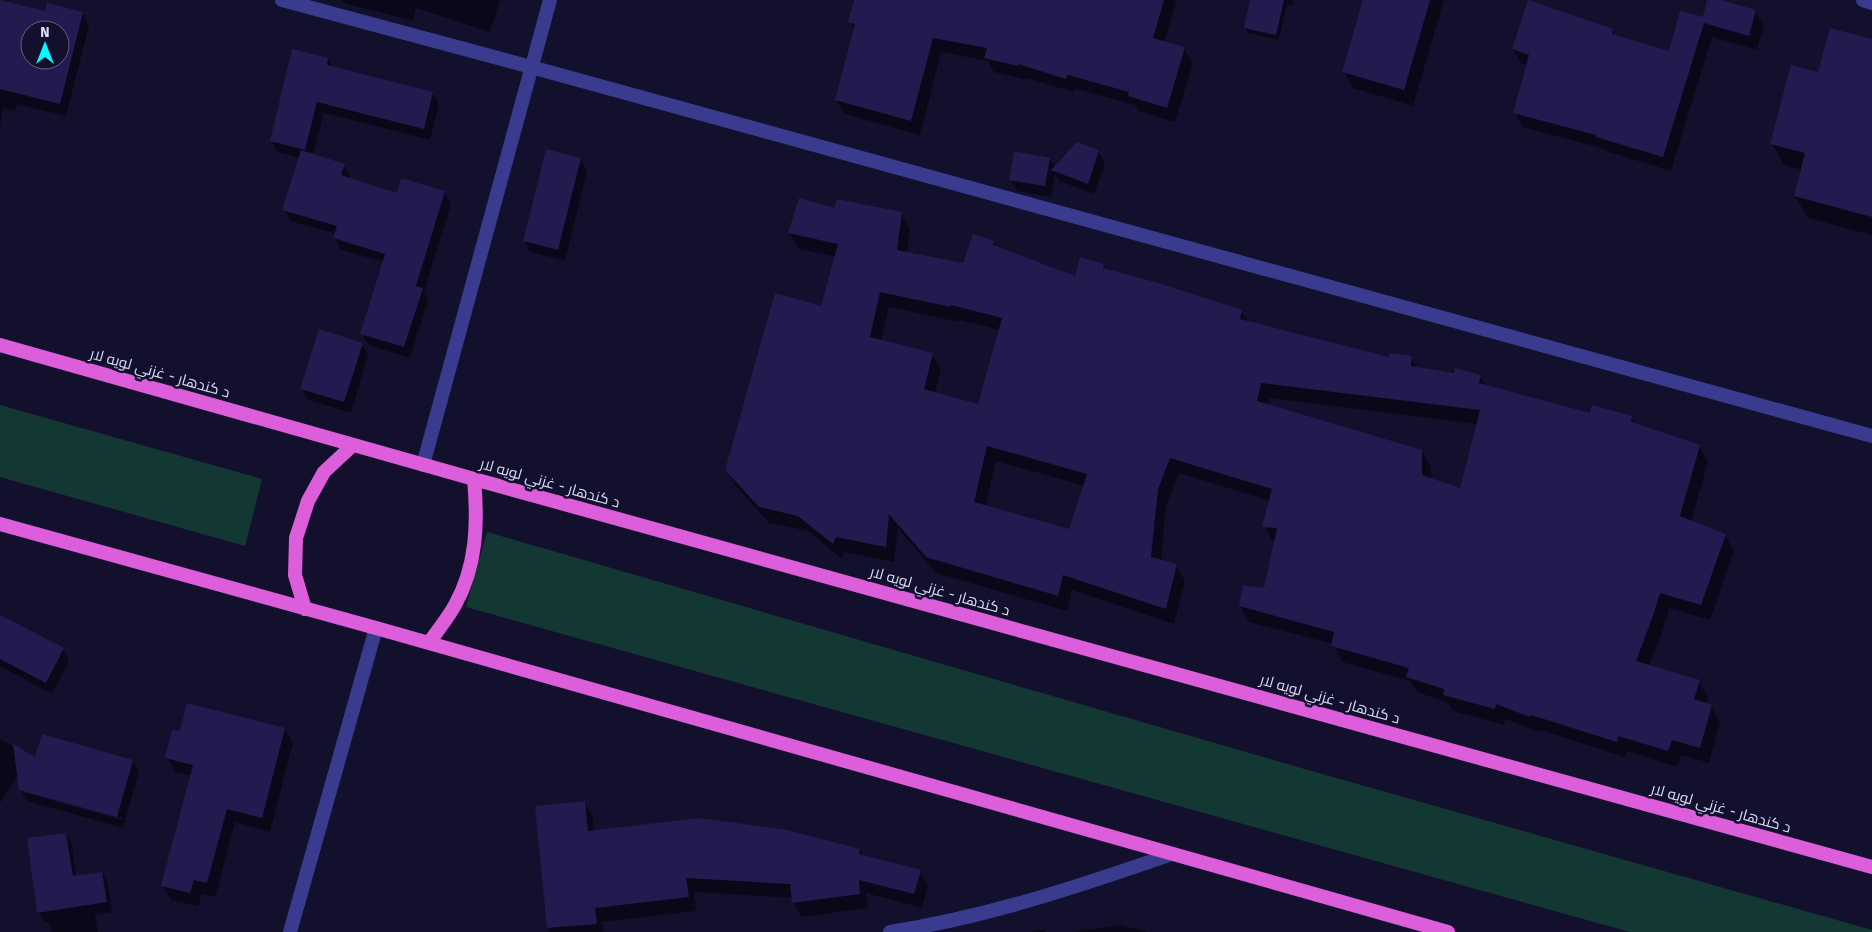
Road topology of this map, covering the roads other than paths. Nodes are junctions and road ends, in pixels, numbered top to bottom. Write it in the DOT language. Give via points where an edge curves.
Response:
graph roads {
  1 [pos="282,0"];
  2 [pos="550,0"];
  3 [pos="1863,0"];
  4 [pos="1872,3"];
  5 [pos="531,67"];
  6 [pos="0,345"];
  7 [pos="1872,436"];
  8 [pos="353,445"];
  9 [pos="423,465"];
  10 [pos="474,479"];
  11 [pos="0,524"];
  12 [pos="305,609"];
  13 [pos="376,628"];
  14 [pos="429,643"];
  15 [pos="1172,854"];
  16 [pos="1872,866"];
  17 [pos="927,929"];
  18 [pos="290,932"];
  19 [pos="890,932"];
  20 [pos="1448,932"];
  1 -- 5 [label="street"];
  2 -- 5 [label="street"];
  3 -- 4 [label="street"];
  5 -- 7 [label="street"];
  5 -- 9 [label="street"];
  6 -- 8 [label="highway, د کندهار - غزني لويه لار"];
  8 -- 9 [label="highway, د کندهار - غزني لويه لار"];
  8 -- 12 [label="highway" via="324,472 308,501 296,538 295,575"];
  9 -- 10 [label="highway, د کندهار - غزني لويه لار"];
  10 -- 14 [label="highway" via="477,514 473,561 456,605"];
  10 -- 16 [label="highway, د کندهار - غزني لويه لار"];
  11 -- 12 [label="highway"];
  12 -- 13 [label="highway"];
  13 -- 14 [label="highway"];
  13 -- 18 [label="street"];
  14 -- 15 [label="highway"];
  15 -- 17 [label="street" via="1064,891"];
  15 -- 20 [label="highway"];
  17 -- 19 [label="street"];
}
